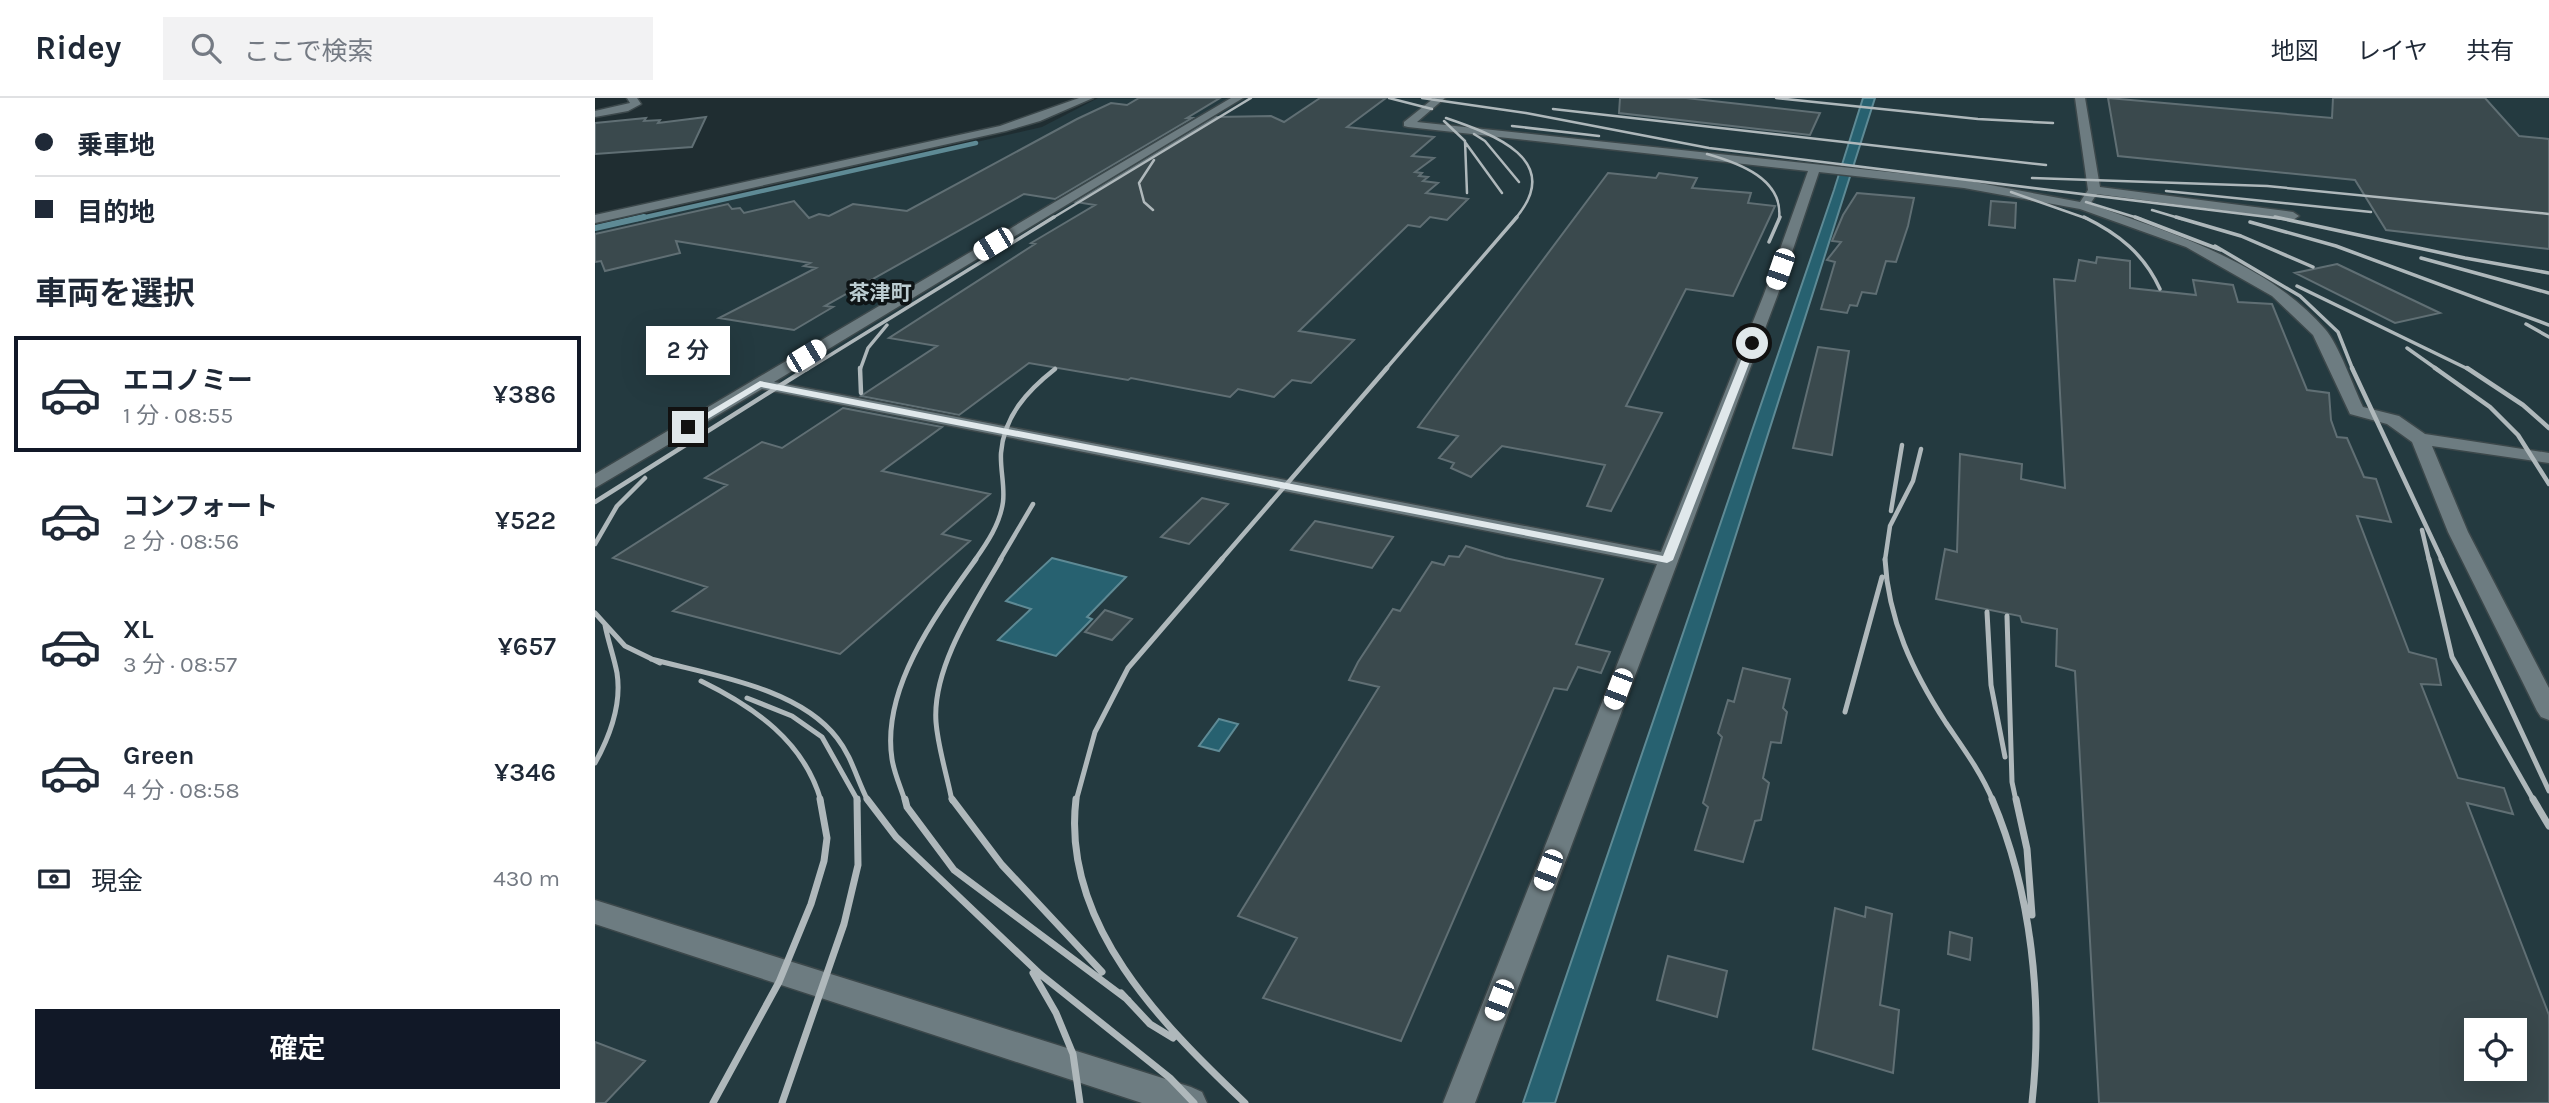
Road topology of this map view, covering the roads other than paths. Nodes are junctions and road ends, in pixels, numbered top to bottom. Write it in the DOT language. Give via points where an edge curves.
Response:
graph roads {
  1 [pos="632,98"];
  2 [pos="1088,98"];
  3 [pos="1238,98"];
  4 [pos="1440,98"];
  5 [pos="2080,98"];
  6 [pos="595,114"];
  7 [pos="1815,168"];
  8 [pos="2094,190"];
  9 [pos="2083,206"];
  10 [pos="2293,216"];
  11 [pos="595,219"];
  12 [pos="760,384"];
  13 [pos="2420,439"];
  14 [pos="2549,458"];
  15 [pos="595,482"];
  16 [pos="1667,560"];
  17 [pos="2549,711"];
  18 [pos="595,912"];
  19 [pos="1191,1103"];
  20 [pos="1459,1103"];
  1 -- 6 [label="street" via="636,104"];
  2 -- 11 [label="street" via="1002,129"];
  3 -- 12 [label="street"];
  4 -- 7 [label="street" via="1408,124"];
  5 -- 8 [label="street"];
  7 -- 9 [label="street" via="1964,184"];
  7 -- 16 [label="street" via="1771,295"];
  8 -- 9 [label="street"];
  8 -- 10 [label="street"];
  9 -- 13 [label="street" via="2191,244 2277,293 2320,333 2356,410 2393,421"];
  12 -- 15 [label="street"];
  12 -- 16 [label="street"];
  13 -- 14 [label="street"];
  13 -- 17 [label="street" via="2458,532"];
  16 -- 20 [label="street"];
  18 -- 19 [label="street"];
}
